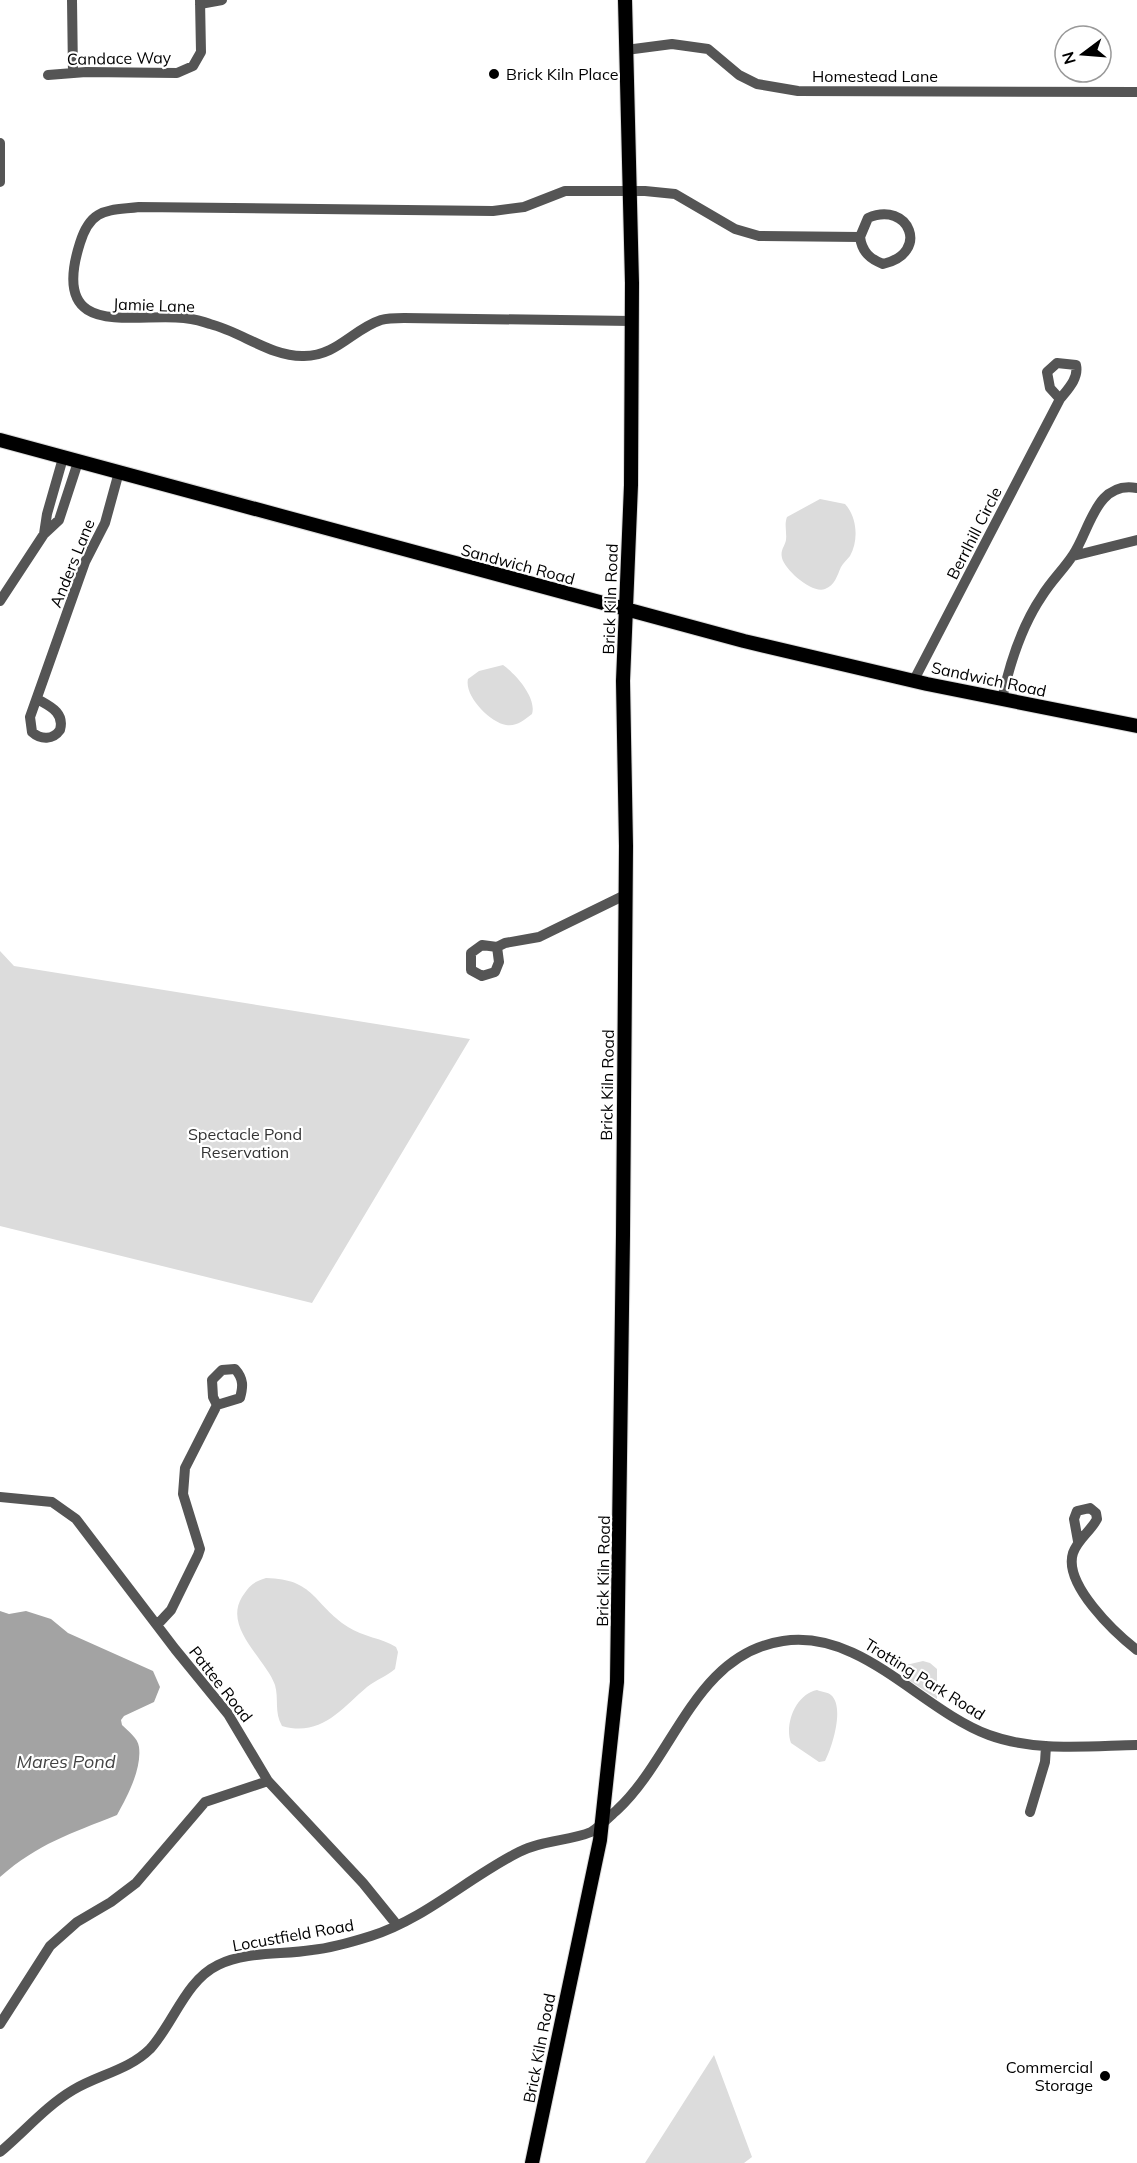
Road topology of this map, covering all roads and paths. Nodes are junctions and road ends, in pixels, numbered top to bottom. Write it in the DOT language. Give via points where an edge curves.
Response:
graph roads {
  1 [pos="72,0"];
  2 [pos="222,0"];
  3 [pos="625,0"];
  4 [pos="200,2"];
  5 [pos="626,50"];
  6 [pos="73,73"];
  7 [pos="48,75"];
  8 [pos="1137,92"];
  9 [pos="0,143"];
  10 [pos="0,182"];
  11 [pos="630,191"];
  12 [pos="860,237"];
  13 [pos="632,321"];
  14 [pos="1060,399"];
  15 [pos="0,440"];
  16 [pos="63,458"];
  17 [pos="78,462"];
  18 [pos="119,472"];
  19 [pos="1137,488"];
  20 [pos="44,534"];
  21 [pos="1137,540"];
  22 [pos="1073,556"];
  23 [pos="0,601"];
  24 [pos="627,611"];
  25 [pos="914,680"];
  26 [pos="37,699"];
  27 [pos="1002,699"];
  28 [pos="1137,726"];
  29 [pos="625,895"];
  30 [pos="497,947"];
  31 [pos="217,1405"];
  32 [pos="0,1497"];
  33 [pos="1078,1541"];
  34 [pos="157,1625"];
  35 [pos="1137,1650"];
  36 [pos="1137,1745"];
  37 [pos="1046,1746"];
  38 [pos="268,1781"];
  39 [pos="1030,1812"];
  40 [pos="602,1824"];
  41 [pos="397,1925"];
  42 [pos="0,2024"];
  43 [pos="0,2152"];
  44 [pos="532,2163"];
  1 -- 6 [label="street"];
  2 -- 4 [label="street"];
  3 -- 5 [label="main road, Brick Kiln Road"];
  4 -- 6 [label="street, Candace Way" via="201,52 193,66 177,73"];
  5 -- 8 [label="street, Homestead Lane" via="672,44 708,49 739,75 757,84 798,91"];
  5 -- 11 [label="main road, Brick Kiln Road"];
  6 -- 7 [label="street, Candace Way"];
  9 -- 10 [label="street"];
  11 -- 12 [label="street" via="675,194 735,229 759,236"];
  11 -- 13 [label="main road, Brick Kiln Road"];
  11 -- 13 [label="street, Jamie Lane" via="565,191 524,207 494,211 106,209 95,217 80,241 74,280 82,304 105,318 184,318 213,324 274,350 303,357 325,354 381,320"];
  12 -- 12 [label="street" via="868,218 889,213 900,218 911,239 902,256 883,264 864,251"];
  13 -- 24 [label="main road, Brick Kiln Road"];
  14 -- 25 [label="street, BerrIhill Circle"];
  15 -- 16 [label="main road, Sandwich Road"];
  16 -- 17 [label="main road, Sandwich Road"];
  16 -- 20 [label="street"];
  17 -- 18 [label="main road, Sandwich Road"];
  17 -- 20 [label="street" via="59,520"];
  18 -- 24 [label="main road, Sandwich Road"];
  18 -- 26 [label="street, Anders Lane" via="105,523 85,562"];
  19 -- 22 [label="street" via="1120,487 1104,498"];
  20 -- 23 [label="street"];
  21 -- 22 [label="street"];
  22 -- 27 [label="street" via="1026,624 1008,670"];
  24 -- 25 [label="main road, Sandwich Road"];
  24 -- 29 [label="main road, Brick Kiln Road" via="623,681"];
  25 -- 27 [label="main road, Sandwich Road"];
  27 -- 28 [label="main road, Sandwich Road"];
  29 -- 30 [label="street" via="551,932"];
  29 -- 40 [label="main road, Brick Kiln Road" via="617,1682"];
  31 -- 34 [label="street" via="185,1468 183,1494 200,1549 171,1610"];
  32 -- 34 [label="street, Pattee Road" via="52,1502 76,1519"];
  33 -- 35 [label="street" via="1071,1562 1074,1576 1107,1624"];
  34 -- 38 [label="street, Pattee Road" via="228,1714"];
  36 -- 37 [label="street, Trotting Park Road"];
  37 -- 39 [label="street"];
  37 -- 40 [label="street, Trotting Park Road" via="985,1734 908,1688 861,1654 830,1643 786,1640 754,1647 724,1666 640,1787"];
  38 -- 41 [label="street, Pattee Road" via="363,1882"];
  38 -- 42 [label="street" via="205,1802 135,1884 77,1922 50,1946"];
  40 -- 41 [label="street, Locustfield Road" via="590,1832 523,1850"];
  40 -- 44 [label="main road, Brick Kiln Road"];
  41 -- 43 [label="street, Locustfield Road" via="343,1945 220,1964 194,1986 151,2048 134,2061 61,2098"];
}
